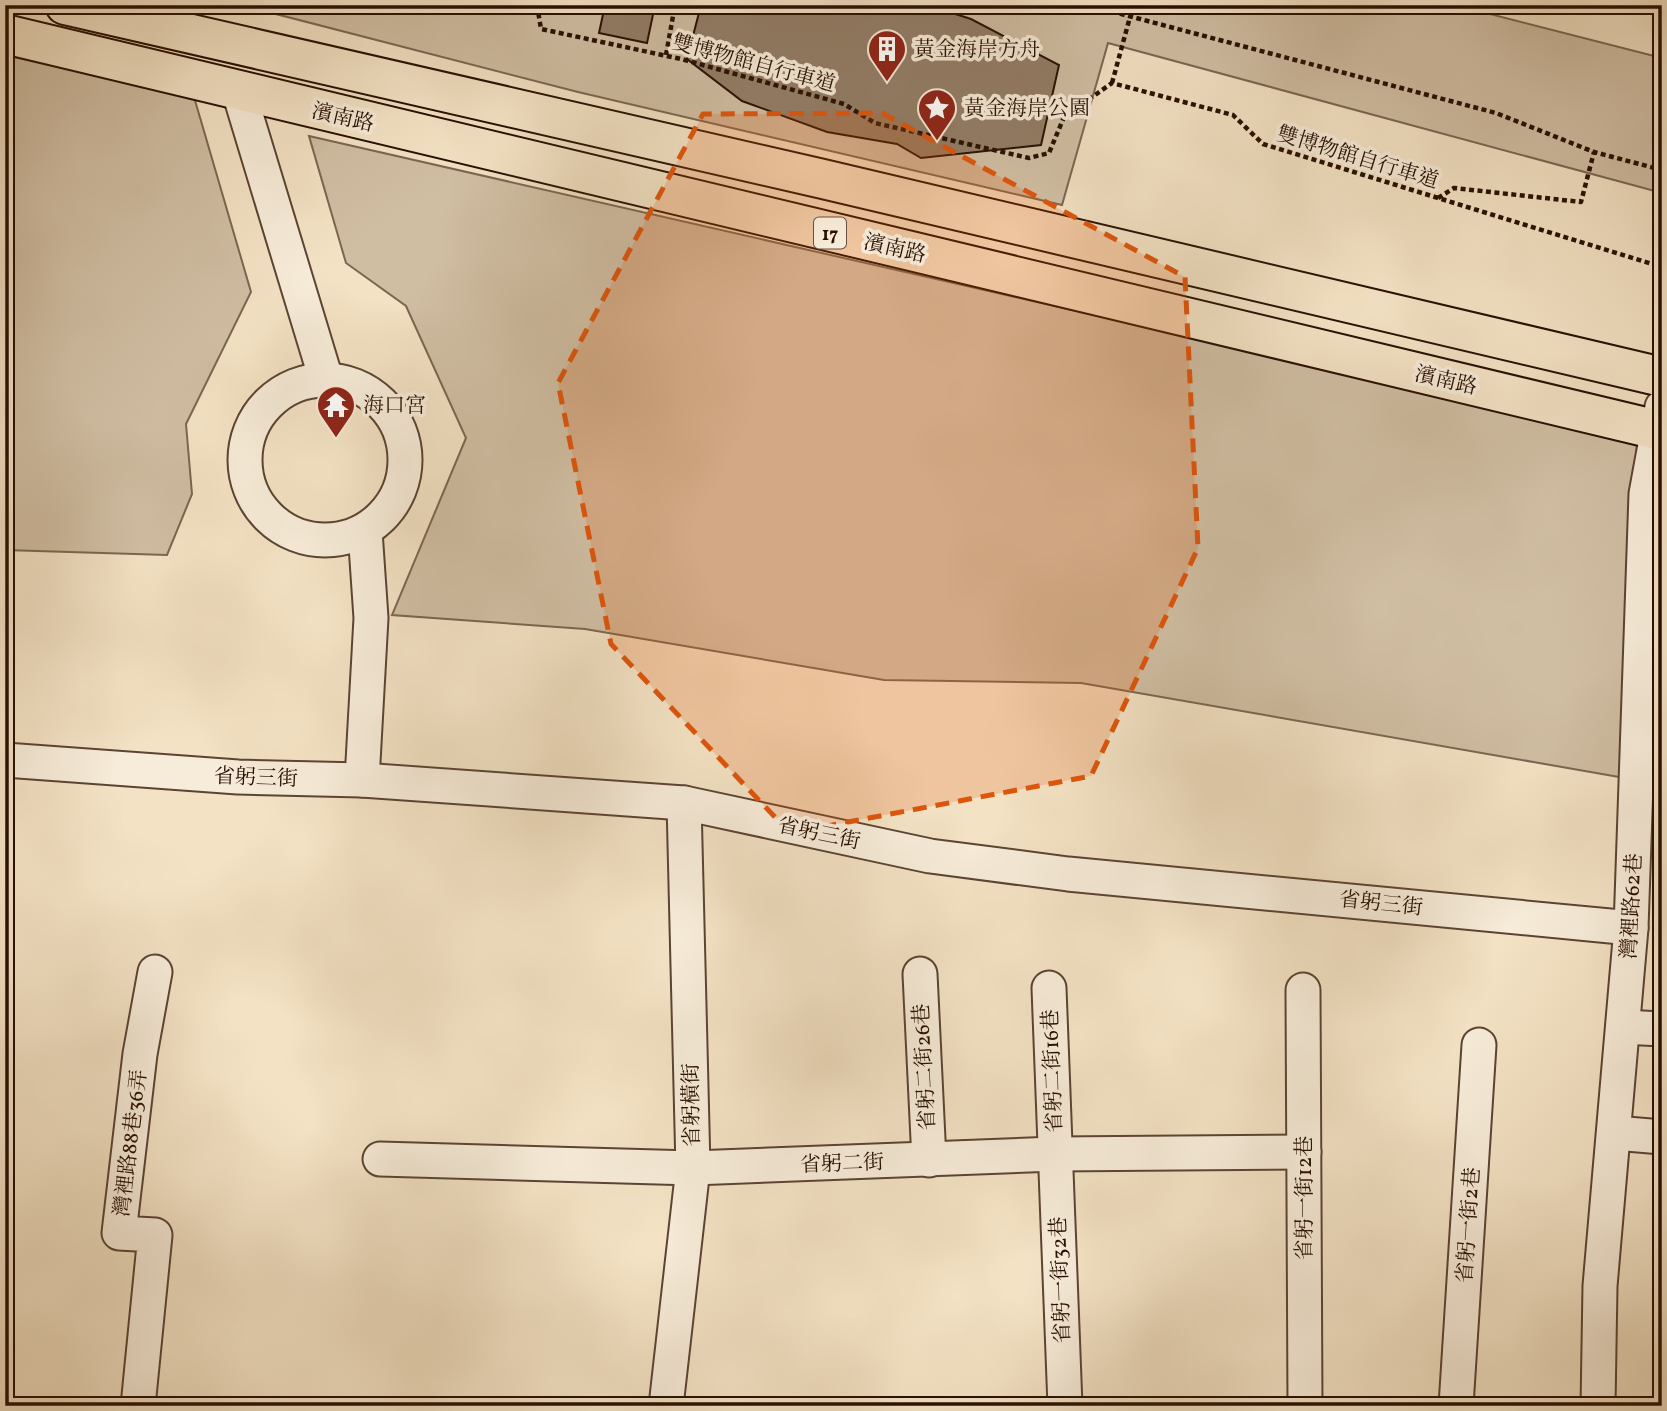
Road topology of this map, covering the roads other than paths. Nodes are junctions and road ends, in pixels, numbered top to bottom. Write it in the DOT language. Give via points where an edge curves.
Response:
graph roads {
  1 [pos="65,5"];
  2 [pos="5,34"];
  3 [pos="239,92"];
  4 [pos="1662,377"];
  5 [pos="326,379"];
  6 [pos="1660,423"];
  7 [pos="365,531"];
  8 [pos="5,761"];
  9 [pos="362,780"];
  10 [pos="684,803"];
  11 [pos="1631,928"];
  12 [pos="155,972"];
  13 [pos="920,974"];
  14 [pos="1049,988"];
  15 [pos="1303,990"];
  16 [pos="1623,1027"];
  17 [pos="1662,1029"];
  18 [pos="1479,1045"];
  19 [pos="1615,1133"];
  20 [pos="1662,1137"];
  21 [pos="1304,1152"];
  22 [pos="1055,1154"];
  23 [pos="380,1159"];
  24 [pos="929,1160"];
  25 [pos="693,1168"];
  26 [pos="138,1406"];
  27 [pos="666,1406"];
  28 [pos="1065,1406"];
  29 [pos="1306,1406"];
  30 [pos="1456,1406"];
  31 [pos="1598,1406"];
  1 -- 4 [label="main road"];
  2 -- 3 [label="main road, 濱南路 / 17"];
  3 -- 5 [label="street"];
  3 -- 6 [label="main road, 濱南路 / 17"];
  5 -- 7 [label="street" via="370,392 399,426 407,471 388,512"];
  5 -- 7 [label="street" via="292,386 264,407 247,438 245,474 258,506 284,531 317,542"];
  6 -- 11 [label="street, 灣裡路62巷" via="1646,494"];
  7 -- 9 [label="street" via="371,618"];
  8 -- 9 [label="street, 省躬三街" via="237,777"];
  9 -- 10 [label="street, 省躬三街"];
  10 -- 11 [label="street, 省躬三街" via="930,856 1069,874"];
  10 -- 25 [label="street, 省躬橫街"];
  11 -- 16 [label="street, 灣裡路62巷"];
  12 -- 26 [label="street, 灣裡路88巷36弄" via="119,1233 155,1235"];
  13 -- 24 [label="street, 省躬二街26巷"];
  14 -- 22 [label="street, 省躬二街16巷"];
  15 -- 21 [label="street, 省躬一街12巷"];
  16 -- 17 [label="street"];
  16 -- 19 [label="street, 灣裡路62巷"];
  18 -- 30 [label="street, 省躬一街2巷"];
  19 -- 20 [label="street"];
  19 -- 31 [label="street, 灣裡路62巷" via="1601,1286"];
  21 -- 22 [label="street, 省躬二街"];
  21 -- 29 [label="street, 省躬一街12巷"];
  22 -- 24 [label="street, 省躬二街"];
  22 -- 28 [label="street, 省躬一街32巷"];
  23 -- 25 [label="street, 省躬二街"];
  24 -- 25 [label="street, 省躬二街"];
  25 -- 27 [label="street, 省躬橫街"];
}
